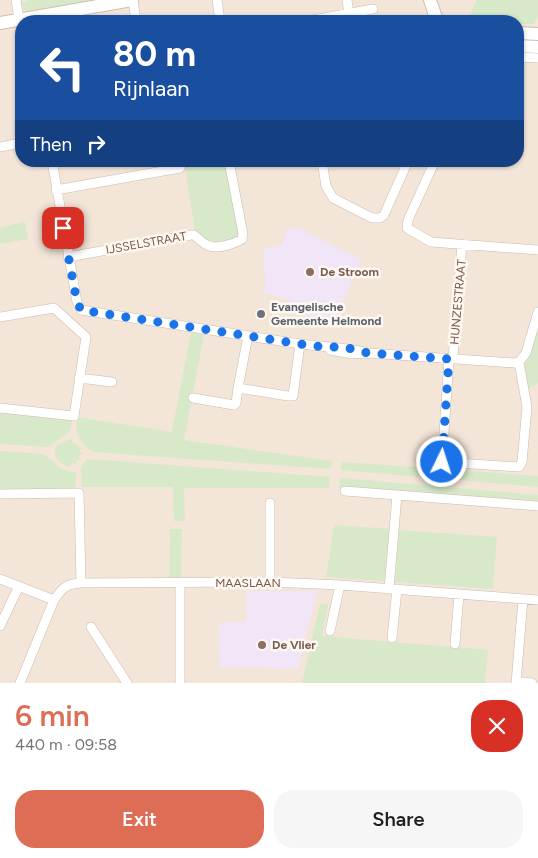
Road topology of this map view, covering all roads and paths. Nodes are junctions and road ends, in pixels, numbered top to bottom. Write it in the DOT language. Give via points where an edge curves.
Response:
graph roads {
  1 [pos="16,0"];
  2 [pos="132,0"];
  3 [pos="217,0"];
  4 [pos="347,0"];
  5 [pos="432,4"];
  6 [pos="373,9"];
  7 [pos="18,15"];
  8 [pos="43,15"];
  9 [pos="135,15"];
  10 [pos="219,15"];
  11 [pos="350,15"];
  12 [pos="358,15"];
  13 [pos="441,15"];
  14 [pos="15,20"];
  15 [pos="0,23"];
  16 [pos="524,33"];
  17 [pos="538,34"];
  18 [pos="524,46"];
  19 [pos="538,47"];
  20 [pos="524,57"];
  21 [pos="538,58"];
  22 [pos="15,144"];
  23 [pos="0,147"];
  24 [pos="53,167"];
  25 [pos="172,167"];
  26 [pos="230,167"];
  27 [pos="323,167"];
  28 [pos="405,167"];
  29 [pos="432,167"];
  30 [pos="56,190"];
  31 [pos="462,244"];
  32 [pos="538,250"];
  33 [pos="68,257"];
  34 [pos="81,310"];
  35 [pos="538,312"];
  36 [pos="0,317"];
  37 [pos="69,320"];
  38 [pos="248,336"];
  39 [pos="300,344"];
  40 [pos="451,359"];
  41 [pos="519,362"];
  42 [pos="79,378"];
  43 [pos="112,382"];
  44 [pos="238,388"];
  45 [pos="193,398"];
  46 [pos="0,408"];
  47 [pos="345,491"];
  48 [pos="0,494"];
  49 [pos="397,495"];
  50 [pos="270,503"];
  51 [pos="538,506"];
  52 [pos="0,579"];
  53 [pos="81,582"];
  54 [pos="270,582"];
  55 [pos="180,584"];
  56 [pos="340,585"];
  57 [pos="19,586"];
  58 [pos="393,589"];
  59 [pos="459,594"];
  60 [pos="523,599"];
  61 [pos="54,600"];
  62 [pos="538,600"];
  63 [pos="0,626"];
  64 [pos="91,627"];
  65 [pos="330,631"];
  66 [pos="392,638"];
  67 [pos="455,644"];
  68 [pos="516,682"];
  69 [pos="20,683"];
  70 [pos="128,683"];
  71 [pos="180,683"];
  72 [pos="532,683"];
  1 -- 7 [label="street"];
  2 -- 8 [label="street"];
  2 -- 9 [label="street"];
  3 -- 10 [label="street"];
  4 -- 11 [label="street"];
  5 -- 13 [label="street"];
  6 -- 12 [label="street"];
  14 -- 15 [label="street"];
  16 -- 17 [label="street"];
  18 -- 19 [label="street"];
  20 -- 21 [label="street"];
  22 -- 23 [label="street"];
  24 -- 30 [label="street"];
  25 -- 30 [label="street"];
  26 -- 33 [label="street, IJSSELSTRAAT" via="243,234 236,243 208,246 194,235"];
  27 -- 28 [label="street" via="326,186 333,198 372,218 384,215"];
  29 -- 31 [label="street, HUNZESTRAAT" via="407,228 431,242"];
  30 -- 33 [label="street"];
  31 -- 32 [label="street, HUNZESTRAAT"];
  31 -- 40 [label="street, HUNZESTRAAT"];
  33 -- 34 [label="street"];
  34 -- 37 [label="street"];
  34 -- 38 [label="street"];
  35 -- 41 [label="street" via="526,353"];
  36 -- 37 [label="street" via="54,308"];
  37 -- 42 [label="street" via="86,337"];
  38 -- 39 [label="street"];
  38 -- 44 [label="street"];
  39 -- 40 [label="street"];
  39 -- 44 [label="street" via="293,396"];
  40 -- 41 [label="street"];
  40 -- 41 [label="street, HUNZESTRAAT" via="442,462 520,467 527,407"];
  42 -- 43 [label="street"];
  42 -- 46 [label="street" via="74,416"];
  44 -- 45 [label="street" via="234,405"];
  47 -- 49 [label="street"];
  48 -- 53 [label="street" via="80,493"];
  49 -- 51 [label="street"];
  49 -- 58 [label="street"];
  50 -- 54 [label="street"];
  52 -- 57 [label="street"];
  53 -- 55 [label="street, MAASLAAN"];
  53 -- 61 [label="street, MAASLAAN" via="69,584"];
  54 -- 55 [label="street, MAASLAAN"];
  54 -- 56 [label="street, MAASLAAN"];
  55 -- 71 [label="street"];
  56 -- 58 [label="street, MAASLAAN"];
  56 -- 65 [label="street"];
  57 -- 61 [label="street"];
  57 -- 63 [label="street"];
  58 -- 59 [label="street, MAASLAAN"];
  58 -- 66 [label="street"];
  59 -- 60 [label="street, MAASLAAN"];
  59 -- 67 [label="street"];
  60 -- 62 [label="street, MAASLAAN"];
  60 -- 68 [label="street"];
  61 -- 69 [label="street, MAASLAAN"];
  64 -- 70 [label="street"];
  68 -- 72 [label="street"];
}
